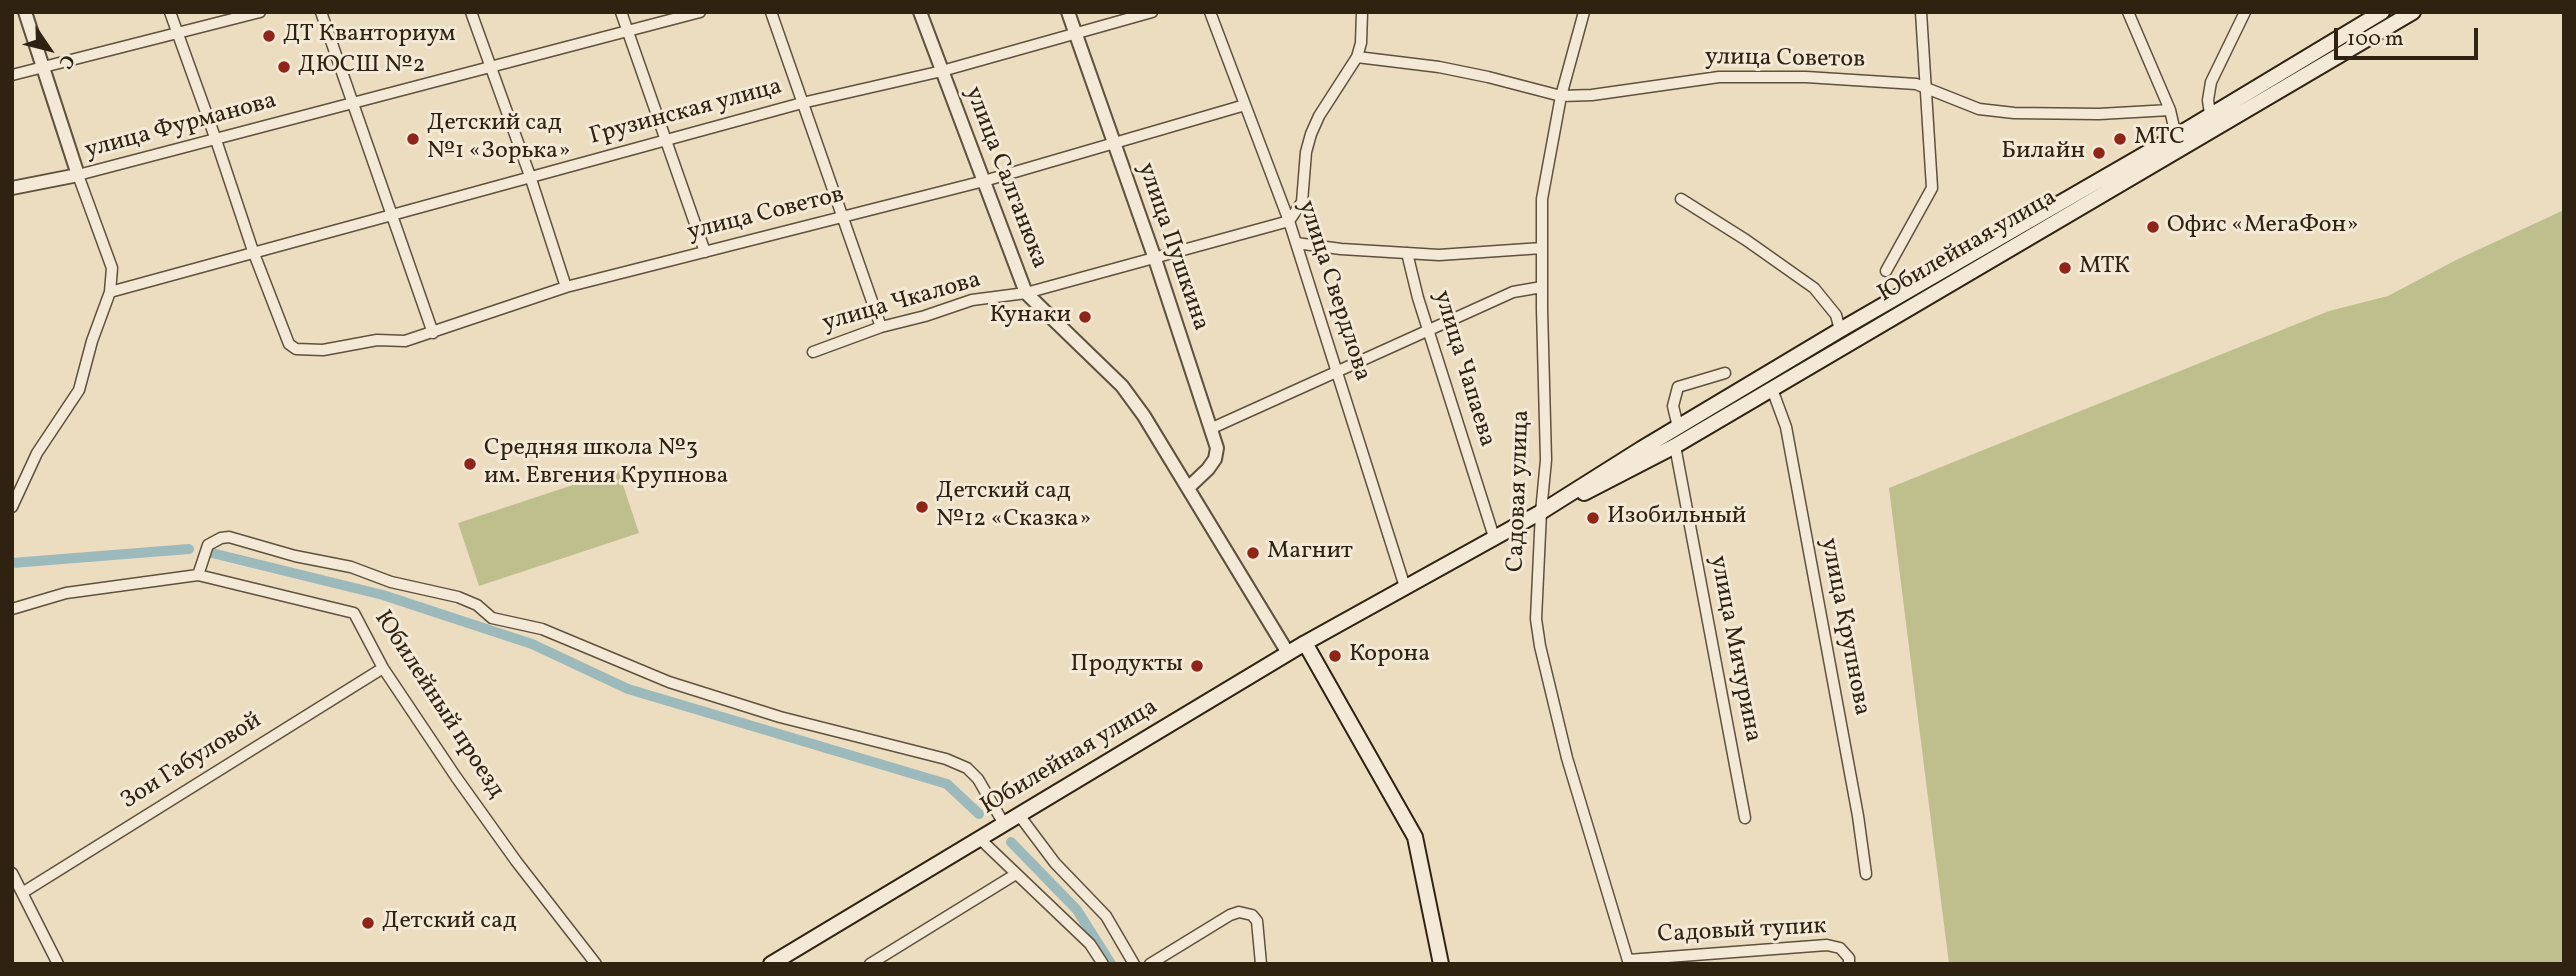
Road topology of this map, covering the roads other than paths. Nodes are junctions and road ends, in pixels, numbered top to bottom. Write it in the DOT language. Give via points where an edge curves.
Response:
graph roads {
  1 [pos="25,12"];
  2 [pos="170,12"];
  3 [pos="260,12"];
  4 [pos="321,12"];
  5 [pos="471,12"];
  6 [pos="621,12"];
  7 [pos="700,12"];
  8 [pos="771,12"];
  9 [pos="920,12"];
  10 [pos="1068,12"];
  11 [pos="1152,12"];
  12 [pos="1210,12"];
  13 [pos="1362,12"];
  14 [pos="1584,12"];
  15 [pos="1921,12"];
  16 [pos="2128,12"];
  17 [pos="2245,12"];
  18 [pos="2382,12"];
  19 [pos="2413,12"];
  20 [pos="628,31"];
  21 [pos="1075,33"];
  22 [pos="178,34"];
  23 [pos="1357,57"];
  24 [pos="43,67"];
  25 [pos="492,67"];
  26 [pos="942,71"];
  27 [pos="12,75"];
  28 [pos="1926,88"];
  29 [pos="1561,96"];
  30 [pos="354,103"];
  31 [pos="802,103"];
  32 [pos="1245,105"];
  33 [pos="2170,110"];
  34 [pos="2210,114"];
  35 [pos="216,140"];
  36 [pos="666,140"];
  37 [pos="2180,141"];
  38 [pos="1115,144"];
  39 [pos="78,175"];
  40 [pos="530,176"];
  41 [pos="984,181"];
  42 [pos="12,188"];
  43 [pos="1681,199"];
  44 [pos="390,214"];
  45 [pos="842,217"];
  46 [pos="1289,221"];
  47 [pos="1296,243"];
  48 [pos="1542,248"];
  49 [pos="253,251"];
  50 [pos="705,252"];
  51 [pos="1406,253"];
  52 [pos="1156,258"];
  53 [pos="1885,271"];
  54 [pos="1951,274"];
  55 [pos="566,287"];
  56 [pos="1542,287"];
  57 [pos="110,292"];
  58 [pos="1026,293"];
  59 [pos="881,327"];
  60 [pos="1428,329"];
  61 [pos="1840,330"];
  62 [pos="433,333"];
  63 [pos="813,352"];
  64 [pos="1338,371"];
  65 [pos="1726,373"];
  66 [pos="1772,389"];
  67 [pos="1678,427"];
  68 [pos="1210,429"];
  69 [pos="1675,446"];
  70 [pos="1188,488"];
  71 [pos="12,507"];
  72 [pos="1541,512"];
  73 [pos="1494,537"];
  74 [pos="198,575"];
  75 [pos="1405,587"];
  76 [pos="12,609"];
  77 [pos="1305,643"];
  78 [pos="1288,653"];
  79 [pos="383,668"];
  80 [pos="1019,815"];
  81 [pos="1745,818"];
  82 [pos="1004,824"];
  83 [pos="980,839"];
  84 [pos="12,873"];
  85 [pos="1016,874"];
  86 [pos="1866,874"];
  87 [pos="22,892"];
  88 [pos="1628,962"];
  89 [pos="58,964"];
  90 [pos="596,964"];
  91 [pos="771,964"];
  92 [pos="870,964"];
  93 [pos="1103,964"];
  94 [pos="1134,964"];
  95 [pos="1150,964"];
  96 [pos="1261,964"];
  97 [pos="1441,964"];
  98 [pos="1849,964"];
  1 -- 24 [label="street"];
  2 -- 22 [label="street"];
  3 -- 22 [label="street"];
  4 -- 30 [label="street"];
  5 -- 25 [label="street"];
  6 -- 20 [label="street"];
  7 -- 20 [label="street, улица Фурманова"];
  8 -- 31 [label="street"];
  9 -- 26 [label="street, улица Салганюка"];
  10 -- 21 [label="street, улица Пушкина"];
  11 -- 21 [label="street, Грузинская улица"];
  12 -- 32 [label="street, улица Свердлова"];
  13 -- 23 [label="street"];
  14 -- 29 [label="street, Садовая улица"];
  15 -- 28 [label="street"];
  16 -- 33 [label="street"];
  17 -- 34 [label="street" via="2211,82"];
  18 -- 34 [label="main road, Юбилейная улица"];
  19 -- 37 [label="main road, Юбилейная улица"];
  20 -- 25 [label="street, улица Фурманова"];
  20 -- 36 [label="street"];
  21 -- 26 [label="street, Грузинская улица"];
  21 -- 38 [label="street, улица Пушкина"];
  22 -- 24 [label="street"];
  22 -- 35 [label="street"];
  23 -- 29 [label="street, улица Советов" via="1439,67"];
  23 -- 46 [label="street" via="1311,134 1302,202"];
  24 -- 27 [label="street"];
  24 -- 39 [label="street"];
  25 -- 30 [label="street, улица Фурманова"];
  25 -- 40 [label="street"];
  26 -- 31 [label="street, Грузинская улица"];
  26 -- 41 [label="street, улица Салганюка"];
  28 -- 29 [label="street, улица Советов" via="1807,77 1719,77"];
  28 -- 33 [label="street, улица Советов" via="1979,109 2014,113"];
  28 -- 53 [label="street" via="1932,188"];
  29 -- 48 [label="street, Садовая улица" via="1542,199"];
  30 -- 35 [label="street, улица Фурманова"];
  30 -- 44 [label="street"];
  31 -- 36 [label="street, Грузинская улица"];
  31 -- 45 [label="street"];
  32 -- 38 [label="street, улица Советов"];
  32 -- 46 [label="street, улица Свердлова"];
  33 -- 37 [label="street"];
  34 -- 37 [label="main road, Юбилейная улица"];
  35 -- 39 [label="street, улица Фурманова"];
  35 -- 49 [label="street"];
  36 -- 40 [label="street, Грузинская улица"];
  36 -- 50 [label="street"];
  37 -- 54 [label="main road, Юбилейная улица"];
  38 -- 41 [label="street, улица Советов"];
  38 -- 52 [label="street, улица Пушкина"];
  39 -- 42 [label="street"];
  39 -- 57 [label="street" via="111,268"];
  40 -- 44 [label="street, Грузинская улица"];
  40 -- 55 [label="street"];
  41 -- 45 [label="street, улица Советов"];
  41 -- 58 [label="street, улица Салганюка"];
  43 -- 61 [label="street" via="1814,288 1836,315"];
  44 -- 49 [label="street, Грузинская улица"];
  44 -- 62 [label="street"];
  45 -- 50 [label="street, улица Советов"];
  45 -- 59 [label="street"];
  46 -- 47 [label="street, улица Свердлова"];
  46 -- 52 [label="street, улица Чкалова"];
  47 -- 51 [label="street"];
  47 -- 64 [label="street, улица Свердлова"];
  48 -- 51 [label="street" via="1478,254"];
  48 -- 56 [label="street, Садовая улица"];
  49 -- 57 [label="street, Грузинская улица"];
  49 -- 62 [label="street, улица Советов" via="289,344 296,349 405,341"];
  50 -- 55 [label="street, улица Советов"];
  51 -- 60 [label="street, улица Чапаева"];
  52 -- 58 [label="street, улица Чкалова"];
  52 -- 68 [label="street, улица Пушкина"];
  54 -- 61 [label="main road, Юбилейная улица"];
  54 -- 66 [label="main road, Юбилейная улица"];
  55 -- 62 [label="street, улица Советов"];
  56 -- 60 [label="street" via="1513,292"];
  56 -- 72 [label="street, Садовая улица" via="1546,460"];
  57 -- 71 [label="street" via="79,390 37,453"];
  58 -- 59 [label="street, улица Чкалова" via="972,300"];
  58 -- 70 [label="street, улица Салганюка" via="1122,386"];
  59 -- 63 [label="street, улица Чкалова"];
  60 -- 64 [label="street"];
  60 -- 73 [label="street, улица Чапаева"];
  61 -- 67 [label="main road, Юбилейная улица"];
  64 -- 68 [label="street"];
  64 -- 75 [label="street, улица Свердлова"];
  65 -- 67 [label="street" via="1678,387 1673,406"];
  66 -- 69 [label="main road, Юбилейная улица"];
  66 -- 86 [label="street, улица Крупнова" via="1786,427"];
  67 -- 72 [label="main road, Юбилейная улица"];
  68 -- 70 [label="street, улица Пушкина" via="1217,448 1215,459"];
  69 -- 72 [label="main road, Юбилейная улица"];
  69 -- 81 [label="street, улица Мичурина"];
  70 -- 78 [label="street, улица Салганюка"];
  72 -- 73 [label="main road, Юбилейная улица"];
  72 -- 88 [label="street, Садовая улица" via="1536,619 1540,646 1567,758"];
  73 -- 75 [label="main road, Юбилейная улица"];
  74 -- 76 [label="street, Юбилейный проезд" via="66,593"];
  74 -- 79 [label="street, Юбилейный проезд" via="354,613"];
  74 -- 82 [label="street" via="208,545 229,537 458,597 492,618 542,629 669,682 780,717 946,759 978,779"];
  75 -- 77 [label="main road, Юбилейная улица"];
  77 -- 78 [label="main road, Юбилейная улица"];
  77 -- 97 [label="main road" via="1415,837"];
  78 -- 80 [label="main road, Юбилейная улица"];
  79 -- 87 [label="street, Зои Габуловой"];
  79 -- 90 [label="street, Юбилейный проезд" via="516,861"];
  80 -- 82 [label="main road, Юбилейная улица"];
  80 -- 94 [label="street" via="1055,863 1106,916"];
  82 -- 83 [label="main road, Юбилейная улица"];
  83 -- 85 [label="street"];
  83 -- 91 [label="main road, Юбилейная улица"];
  84 -- 87 [label="street"];
  85 -- 92 [label="street"];
  85 -- 93 [label="street" via="1090,944"];
  87 -- 89 [label="street"];
  88 -- 98 [label="street, Садовый тупик" via="1827,945 1840,948"];
  95 -- 96 [label="street" via="1239,912 1257,921"];
}
